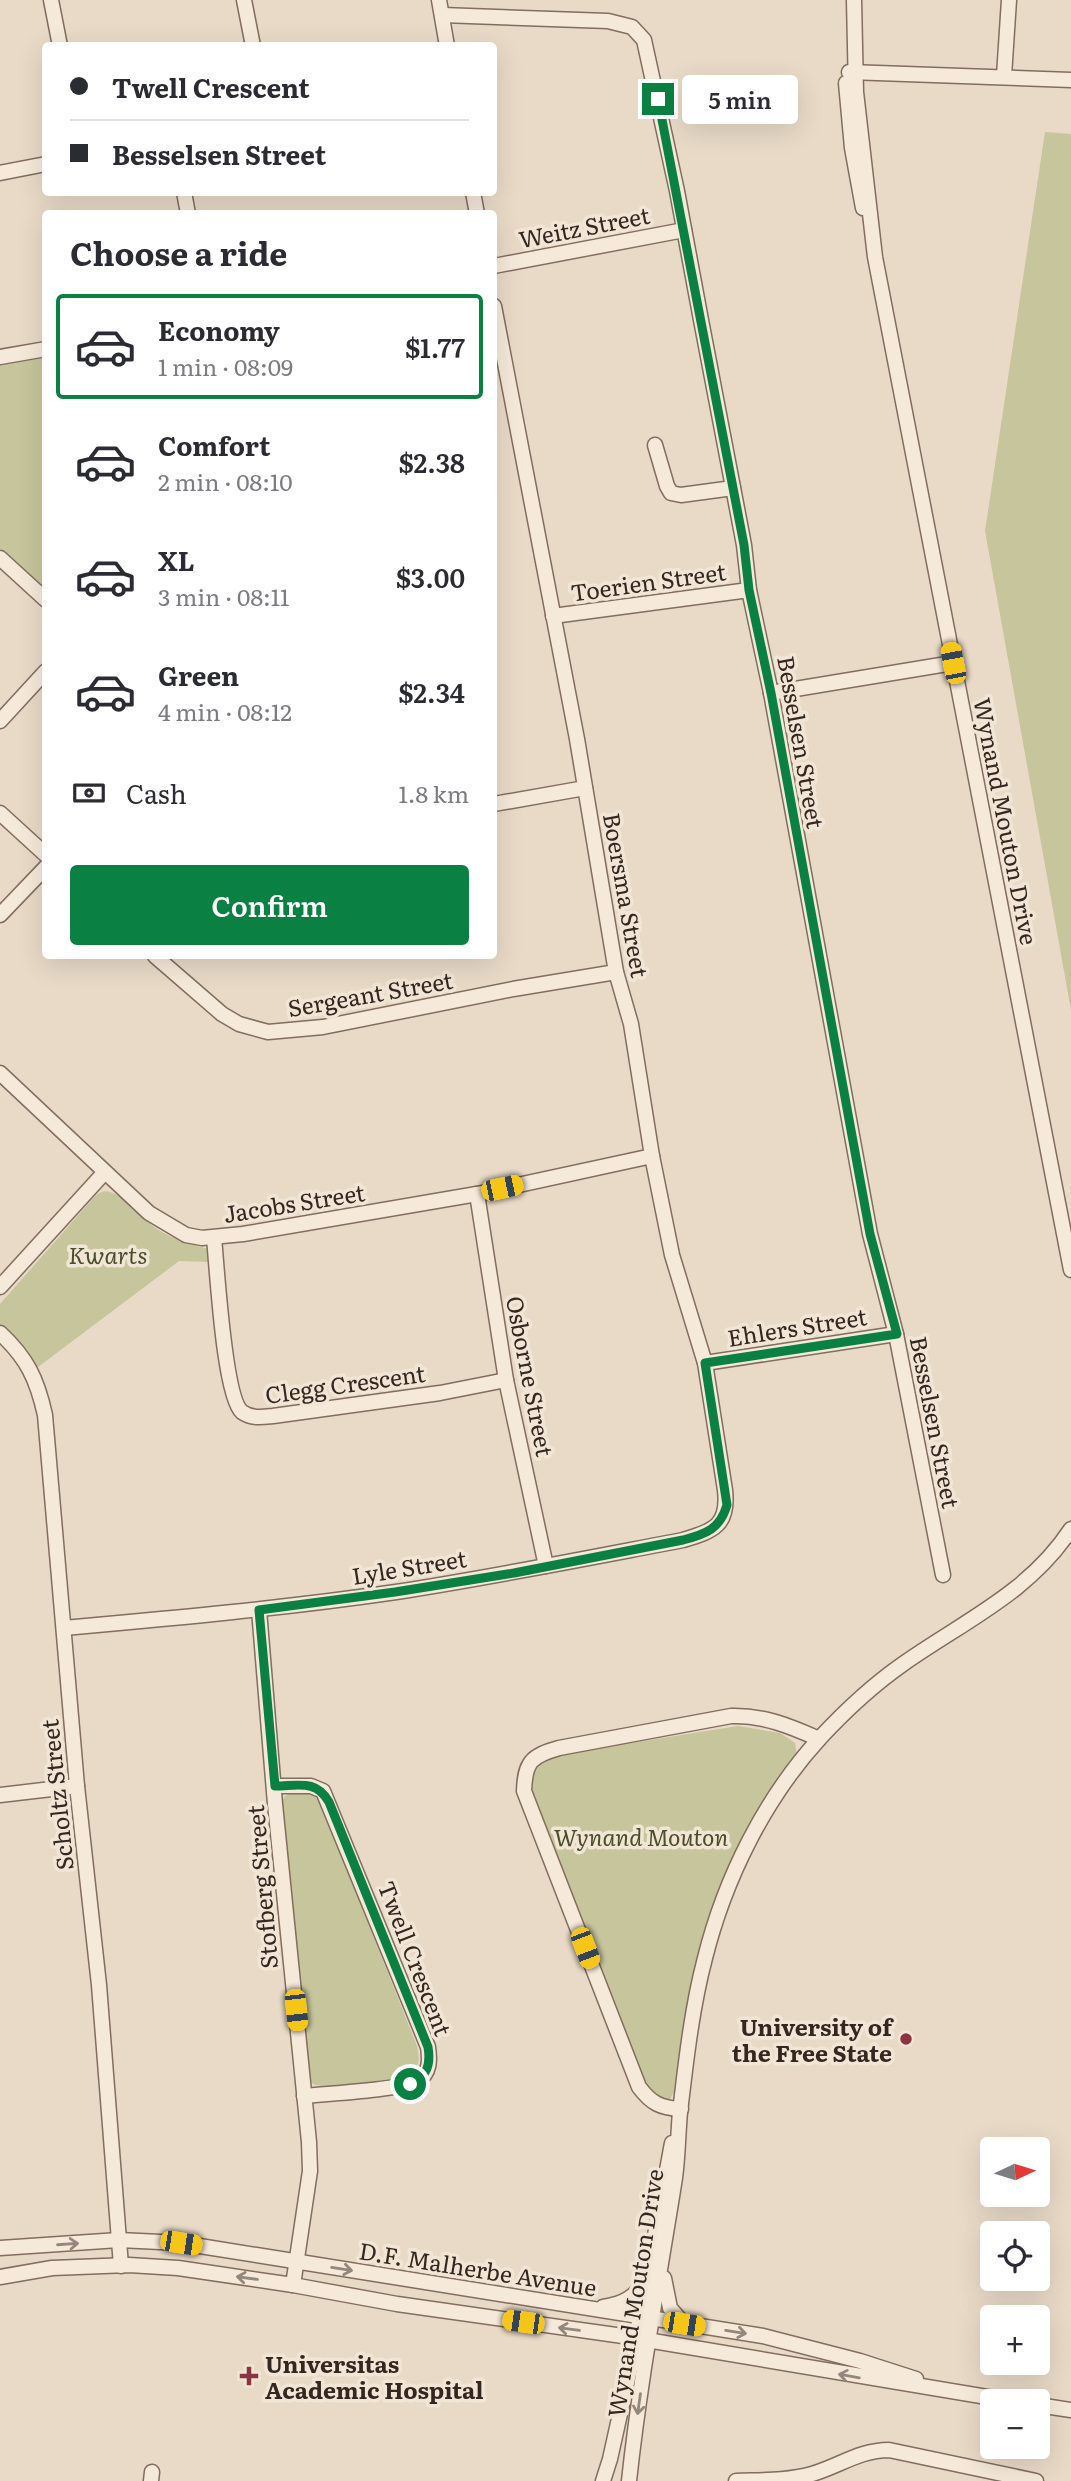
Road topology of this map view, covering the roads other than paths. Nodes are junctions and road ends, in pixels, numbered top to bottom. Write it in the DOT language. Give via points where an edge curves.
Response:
graph roads {
  1 [pos="51,0"];
  2 [pos="244,0"];
  3 [pos="439,0"];
  4 [pos="845,0"];
  5 [pos="854,0"];
  6 [pos="1009,0"];
  7 [pos="442,15"];
  8 [pos="59,42"];
  9 [pos="252,42"];
  10 [pos="446,42"];
  11 [pos="850,72"];
  12 [pos="881,72"];
  13 [pos="1004,76"];
  14 [pos="1071,79"];
  15 [pos="856,90"];
  16 [pos="857,144"];
  17 [pos="42,165"];
  18 [pos="0,173"];
  19 [pos="684,230"];
  20 [pos="497,266"];
  21 [pos="497,322"];
  22 [pos="42,350"];
  23 [pos="0,358"];
  24 [pos="655,444"];
  25 [pos="733,488"];
  26 [pos="0,558"];
  27 [pos="749,590"];
  28 [pos="42,596"];
  29 [pos="553,616"];
  30 [pos="953,663"];
  31 [pos="42,675"];
  32 [pos="771,693"];
  33 [pos="0,721"];
  34 [pos="585,788"];
  35 [pos="497,803"];
  36 [pos="0,813"];
  37 [pos="42,851"];
  38 [pos="42,871"];
  39 [pos="0,915"];
  40 [pos="158,959"];
  41 [pos="616,972"];
  42 [pos="0,1073"];
  43 [pos="652,1156"];
  44 [pos="104,1173"];
  45 [pos="477,1194"];
  46 [pos="214,1238"];
  47 [pos="1071,1270"];
  48 [pos="0,1287"];
  49 [pos="0,1333"];
  50 [pos="897,1334"];
  51 [pos="705,1363"];
  52 [pos="506,1380"];
  53 [pos="725,1490"];
  54 [pos="1071,1529"];
  55 [pos="546,1566"];
  56 [pos="943,1576"];
  57 [pos="259,1610"];
  58 [pos="64,1628"];
  59 [pos="819,1739"];
  60 [pos="77,1786"];
  61 [pos="275,1786"];
  62 [pos="0,1795"];
  63 [pos="304,2096"];
  64 [pos="680,2110"];
  65 [pos="119,2240"];
  66 [pos="0,2248"];
  67 [pos="662,2260"];
  68 [pos="295,2261"];
  69 [pos="121,2266"];
  70 [pos="649,2275"];
  71 [pos="0,2277"];
  72 [pos="293,2285"];
  73 [pos="588,2308"];
  74 [pos="646,2318"];
  75 [pos="684,2324"];
  76 [pos="642,2340"];
  77 [pos="941,2389"];
  78 [pos="980,2396"];
  79 [pos="1050,2407"];
  80 [pos="1071,2410"];
  81 [pos="630,2474"];
  82 [pos="603,2481"];
  83 [pos="637,2481"];
  84 [pos="736,2481"];
  85 [pos="1036,2481"];
  1 -- 8 [label="street"];
  2 -- 9 [label="street"];
  3 -- 7 [label="street"];
  4 -- 11 [label="street, Wynand Mouton Drive"];
  5 -- 11 [label="street, Wynand Mouton Drive"];
  6 -- 13 [label="street"];
  7 -- 10 [label="street"];
  7 -- 19 [label="street, Besselsen Street" via="608,21 639,32 648,53"];
  11 -- 12 [label="street"];
  11 -- 15 [label="street, Wynand Mouton Drive"];
  11 -- 16 [label="street, Wynand Mouton Drive"];
  12 -- 13 [label="street"];
  12 -- 15 [label="street" via="864,79"];
  13 -- 14 [label="street"];
  15 -- 16 [label="street, Wynand Mouton Drive"];
  16 -- 30 [label="street, Wynand Mouton Drive"];
  17 -- 18 [label="street"];
  19 -- 20 [label="street, Weitz Street"];
  19 -- 25 [label="street, Besselsen Street"];
  21 -- 29 [label="street, Boersma Street"];
  22 -- 23 [label="street"];
  24 -- 25 [label="street" via="671,494"];
  25 -- 27 [label="street, Besselsen Street"];
  26 -- 28 [label="street"];
  27 -- 29 [label="street, Toerien Street"];
  27 -- 32 [label="street, Besselsen Street"];
  29 -- 34 [label="street, Boersma Street"];
  30 -- 32 [label="street"];
  30 -- 47 [label="street, Wynand Mouton Drive"];
  31 -- 33 [label="street"];
  32 -- 50 [label="street, Besselsen Street" via="870,1234"];
  34 -- 35 [label="street"];
  34 -- 41 [label="street, Boersma Street"];
  36 -- 37 [label="street"];
  38 -- 39 [label="street"];
  40 -- 41 [label="street, Sergeant Street" via="222,1014 268,1032 323,1027"];
  41 -- 43 [label="street, Boersma Street" via="631,1024"];
  42 -- 44 [label="street, Jacobs Street"];
  43 -- 45 [label="street, Jacobs Street"];
  43 -- 51 [label="street, Boersma Street" via="672,1255"];
  44 -- 46 [label="street, Jacobs Street" via="167,1226 186,1235"];
  44 -- 48 [label="street"];
  45 -- 46 [label="street, Jacobs Street"];
  45 -- 52 [label="street, Osborne Street"];
  46 -- 52 [label="street, Clegg Crescent" via="234,1398 241,1411 254,1418"];
  49 -- 58 [label="street, Scholtz Street" via="33,1375 45,1415"];
  50 -- 51 [label="street, Ehlers Street"];
  50 -- 56 [label="street, Besselsen Street"];
  51 -- 53 [label="street, Boersma Street"];
  52 -- 55 [label="street, Osborne Street"];
  53 -- 55 [label="street, Lyle Street" via="723,1517 704,1534"];
  54 -- 59 [label="street, Wynand Mouton Drive" via="1037,1572 1013,1593 901,1665"];
  55 -- 57 [label="street, Lyle Street"];
  57 -- 58 [label="street, Lyle Street"];
  57 -- 61 [label="street, Stofberg Street"];
  58 -- 60 [label="street, Scholtz Street"];
  59 -- 64 [label="street, Wynand Mouton Drive" via="772,1803 746,1848 718,1913 697,1994"];
  59 -- 64 [label="street" via="770,1720 731,1716 559,1748 541,1753 528,1766 524,1791 639,2087 651,2102"];
  60 -- 62 [label="street"];
  60 -- 65 [label="street, Scholtz Street" via="99,1985"];
  61 -- 63 [label="street, Stofberg Street"];
  61 -- 63 [label="street, Twell Crescent" via="311,1786 323,1791 430,2059 424,2074 410,2084"];
  63 -- 68 [label="street, Stofberg Street" via="310,2171"];
  64 -- 67 [label="street, Wynand Mouton Drive" via="676,2173"];
  64 -- 70 [label="street, Wynand Mouton Drive" via="666,2163"];
  66 -- 65 [label="street, D.F. Malherbe Avenue, one-way"];
  65 -- 68 [label="street, D.F. Malherbe Avenue" via="181,2243"];
  65 -- 69 [label="street, Scholtz Street"];
  67 -- 74 [label="street, Wynand Mouton Drive"];
  67 -- 75 [label="street" via="670,2308"];
  68 -- 72 [label="street, Stofberg Street"];
  68 -- 73 [label="street, D.F. Malherbe Avenue, one-way"];
  69 -- 71 [label="street, D.F. Malherbe Avenue" via="52,2268"];
  72 -- 69 [label="street, D.F. Malherbe Avenue, one-way" via="178,2268"];
  70 -- 73 [label="street" via="625,2302"];
  70 -- 74 [label="street, Wynand Mouton Drive"];
  76 -- 72 [label="street, D.F. Malherbe Avenue, one-way"];
  73 -- 74 [label="street, D.F. Malherbe Avenue"];
  74 -- 75 [label="street, D.F. Malherbe Avenue"];
  74 -- 76 [label="street, Wynand Mouton Drive"];
  75 -- 77 [label="street, D.F. Malherbe Avenue, one-way" via="818,2349"];
  77 -- 76 [label="street, D.F. Malherbe Avenue, one-way"];
  76 -- 81 [label="street, Wynand Mouton Drive, one-way"];
  76 -- 82 [label="street, Wynand Mouton Drive"];
  77 -- 78 [label="street, D.F. Malherbe Avenue"];
  79 -- 80 [label="street"];
  81 -- 83 [label="street"];
  84 -- 85 [label="street" via="797,2478 872,2450 913,2454"];
}
